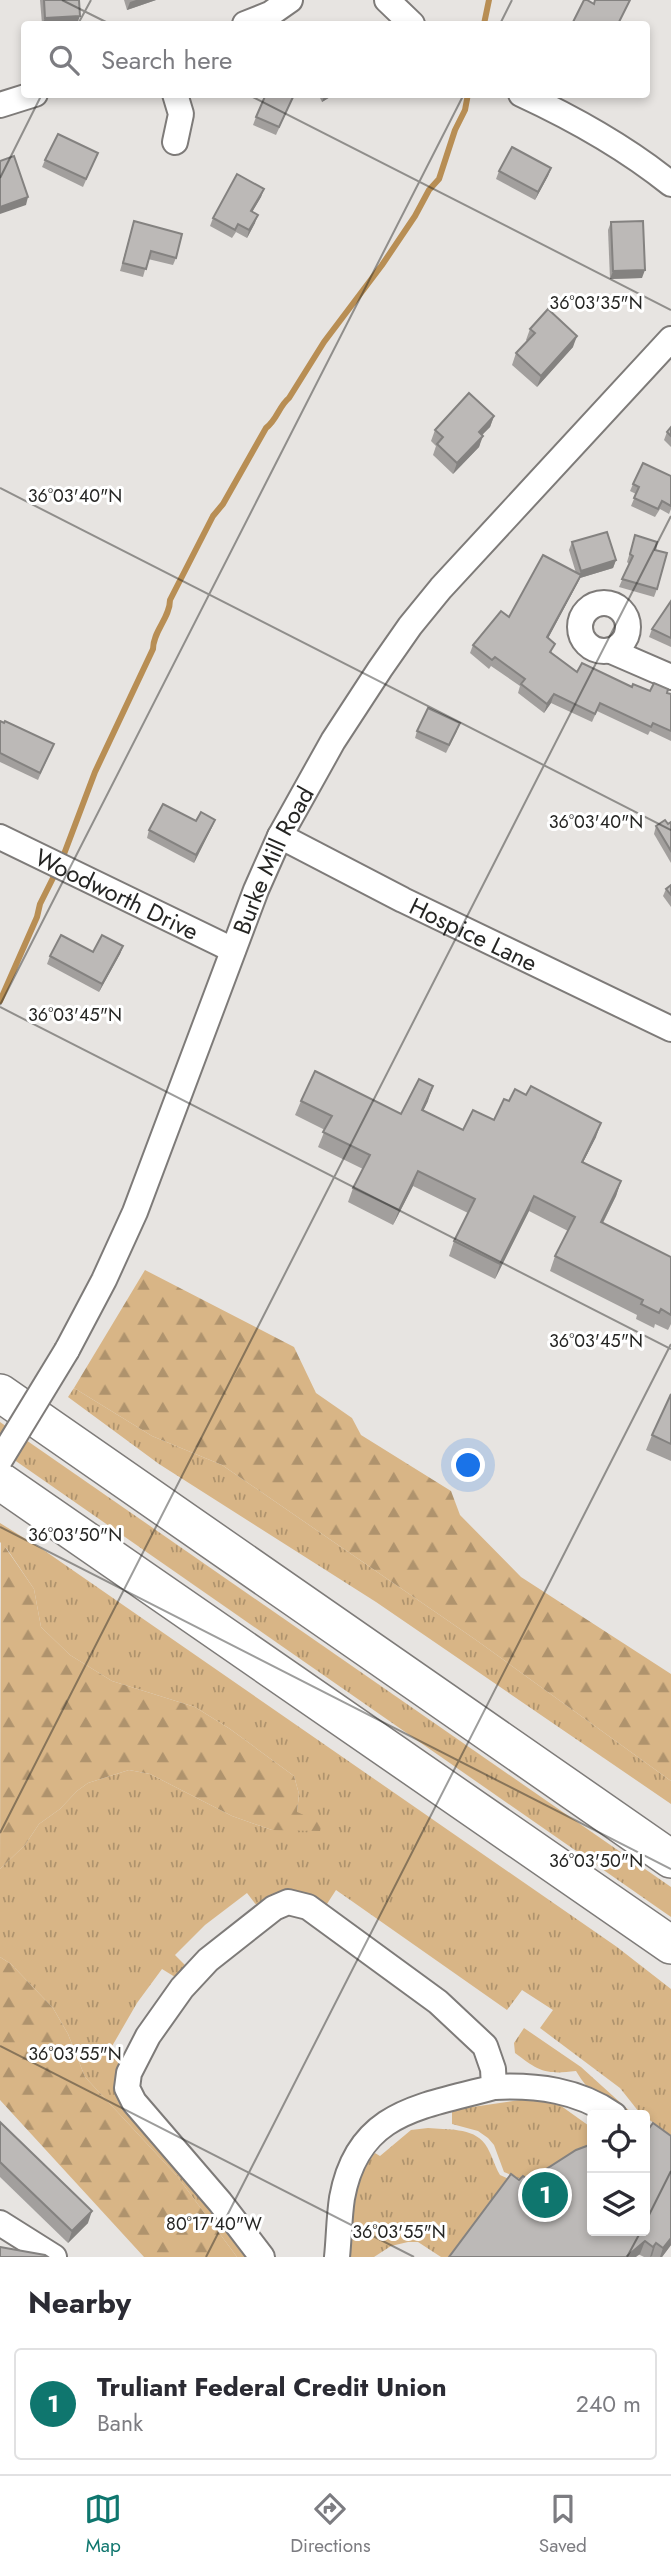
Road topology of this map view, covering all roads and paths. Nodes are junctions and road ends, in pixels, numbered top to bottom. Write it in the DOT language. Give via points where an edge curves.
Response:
graph roads {
  1 [pos="290,0"];
  2 [pos="387,0"];
  3 [pos="252,21"];
  4 [pos="409,21"];
  5 [pos="21,97"];
  6 [pos="177,98"];
  7 [pos="529,98"];
  8 [pos="1,101"];
  9 [pos="175,142"];
  10 [pos="671,184"];
  11 [pos="671,340"];
  12 [pos="611,651"];
  13 [pos="671,677"];
  14 [pos="280,836"];
  15 [pos="0,837"];
  16 [pos="233,950"];
  17 [pos="671,1029"];
  18 [pos="0,1393"];
  19 [pos="0,1460"];
  20 [pos="0,1481"];
  21 [pos="504,1828"];
  22 [pos="671,1859"];
  23 [pos="671,1945"];
  24 [pos="671,1966"];
  25 [pos="494,2087"];
  26 [pos="606,2110"];
  27 [pos="0,2223"];
  28 [pos="54,2257"];
  29 [pos="262,2257"];
  30 [pos="337,2257"];
  1 -- 3 [label="street"];
  2 -- 4 [label="street"];
  5 -- 8 [label="street"];
  6 -- 9 [label="street" via="181,114"];
  7 -- 10 [label="street" via="615,143"];
  11 -- 14 [label="street, Burke Mill Road" via="410,626 333,741"];
  12 -- 13 [label="street"];
  14 -- 16 [label="street, Burke Mill Road"];
  14 -- 17 [label="street, Hospice Lane"];
  15 -- 16 [label="street, Woodworth Drive"];
  16 -- 19 [label="street, Burke Mill Road, bridge" via="135,1212 104,1280"];
  18 -- 22 [label="highway"];
  20 -- 21 [label="highway"];
  21 -- 23 [label="highway"];
  21 -- 24 [label="highway"];
  25 -- 26 [label="street" via="554,2089"];
  25 -- 29 [label="street" via="485,2046 438,2002 308,1907 288,1902 274,1908 208,1960 182,1988 148,2036 129,2073 127,2088"];
  25 -- 30 [label="street" via="413,2107 362,2147 342,2198"];
  27 -- 28 [label="street"];
}
